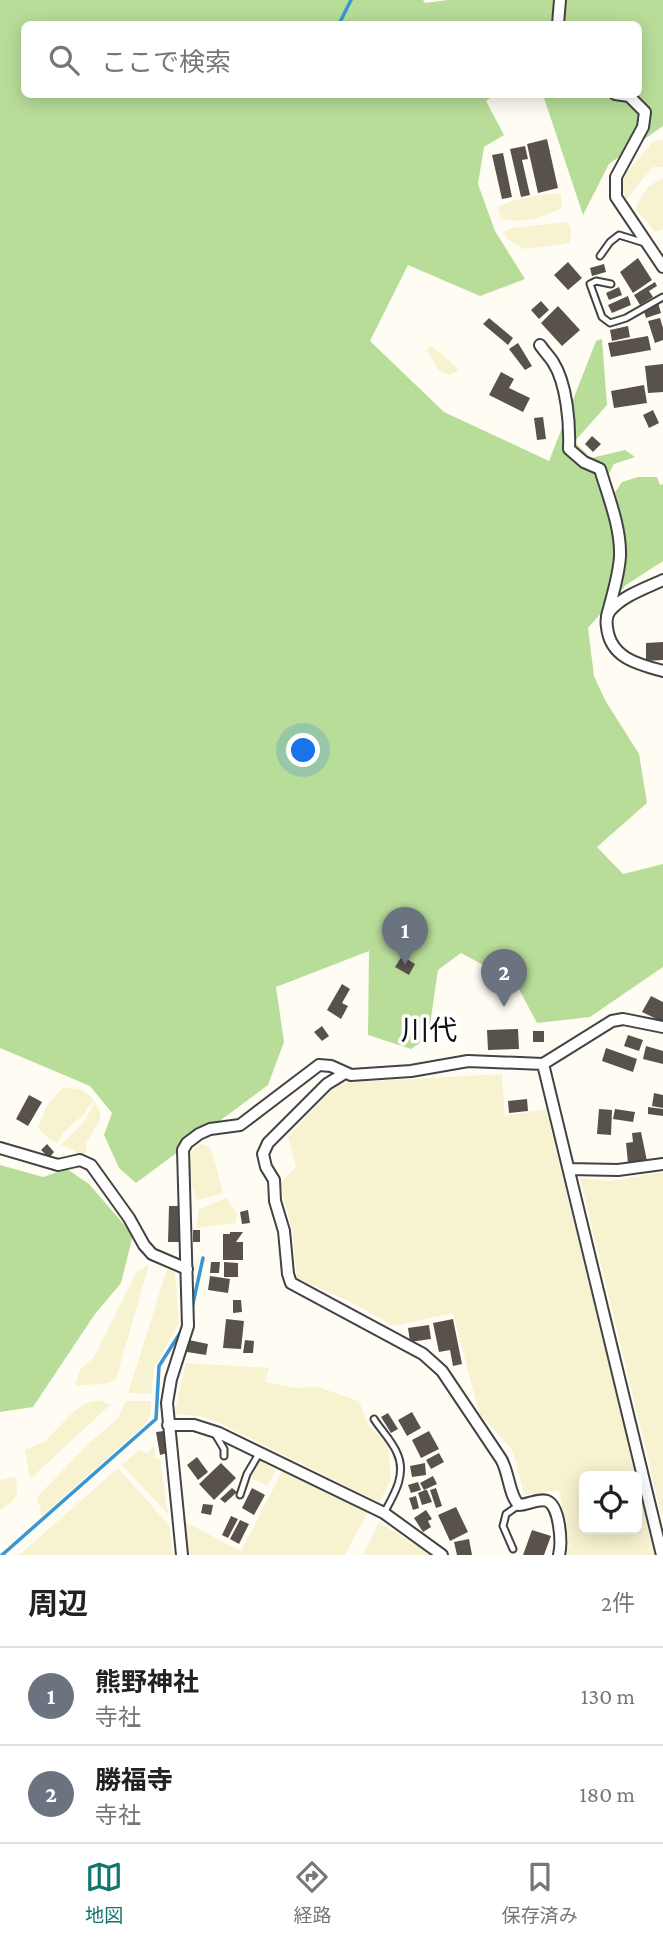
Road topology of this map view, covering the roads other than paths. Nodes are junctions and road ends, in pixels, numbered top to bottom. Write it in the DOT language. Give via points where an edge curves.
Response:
graph roads {
  1 [pos="560,0"];
  2 [pos="558,21"];
  3 [pos="631,98"];
  4 [pos="648,244"];
  5 [pos="600,256"];
  6 [pos="663,267"];
  7 [pos="611,284"];
  8 [pos="663,296"];
  9 [pos="540,345"];
  10 [pos="663,580"];
  11 [pos="607,616"];
  12 [pos="663,671"];
  13 [pos="663,1027"];
  14 [pos="543,1064"];
  15 [pos="345,1073"];
  16 [pos="0,1148"];
  17 [pos="663,1164"];
  18 [pos="569,1169"];
  19 [pos="187,1269"];
  20 [pos="374,1419"];
  21 [pos="168,1425"];
  22 [pos="214,1431"];
  23 [pos="260,1452"];
  24 [pos="224,1456"];
  25 [pos="240,1495"];
  26 [pos="519,1505"];
  27 [pos="384,1513"];
  28 [pos="513,1549"];
  29 [pos="182,1555"];
  30 [pos="442,1555"];
  31 [pos="559,1555"];
  32 [pos="662,1555"];
  1 -- 2 [label="street"];
  3 -- 4 [label="street" via="645,112 643,127 616,177 616,197"];
  4 -- 5 [label="lane" via="619,235"];
  4 -- 6 [label="street"];
  7 -- 8 [label="lane" via="590,284 602,317 610,323"];
  9 -- 11 [label="street" via="555,364 561,382 570,423 569,449 600,469 617,528 619,564"];
  10 -- 11 [label="street" via="627,597"];
  11 -- 12 [label="street" via="608,639 618,654"];
  13 -- 14 [label="street" via="612,1021"];
  14 -- 15 [label="street" via="468,1061 411,1071"];
  14 -- 18 [label="street"];
  15 -- 19 [label="street" via="319,1065 240,1125 209,1129 187,1143 183,1150"];
  15 -- 26 [label="street" via="327,1084 268,1143 264,1154 274,1180 291,1283 423,1354 442,1371 501,1459"];
  16 -- 19 [label="street" via="58,1165 80,1160 91,1165 152,1254"];
  17 -- 18 [label="street" via="618,1170"];
  18 -- 32 [label="street"];
  19 -- 21 [label="street" via="188,1326 171,1379"];
  20 -- 27 [label="lane" via="398,1454 400,1472 398,1488"];
  21 -- 22 [label="street"];
  21 -- 29 [label="street"];
  22 -- 23 [label="street"];
  22 -- 24 [label="lane"];
  23 -- 25 [label="lane"];
  23 -- 27 [label="street"];
  26 -- 28 [label="lane" via="506,1514 503,1525"];
  26 -- 31 [label="street" via="543,1500 553,1507 560,1529"];
  27 -- 30 [label="street"];
}
